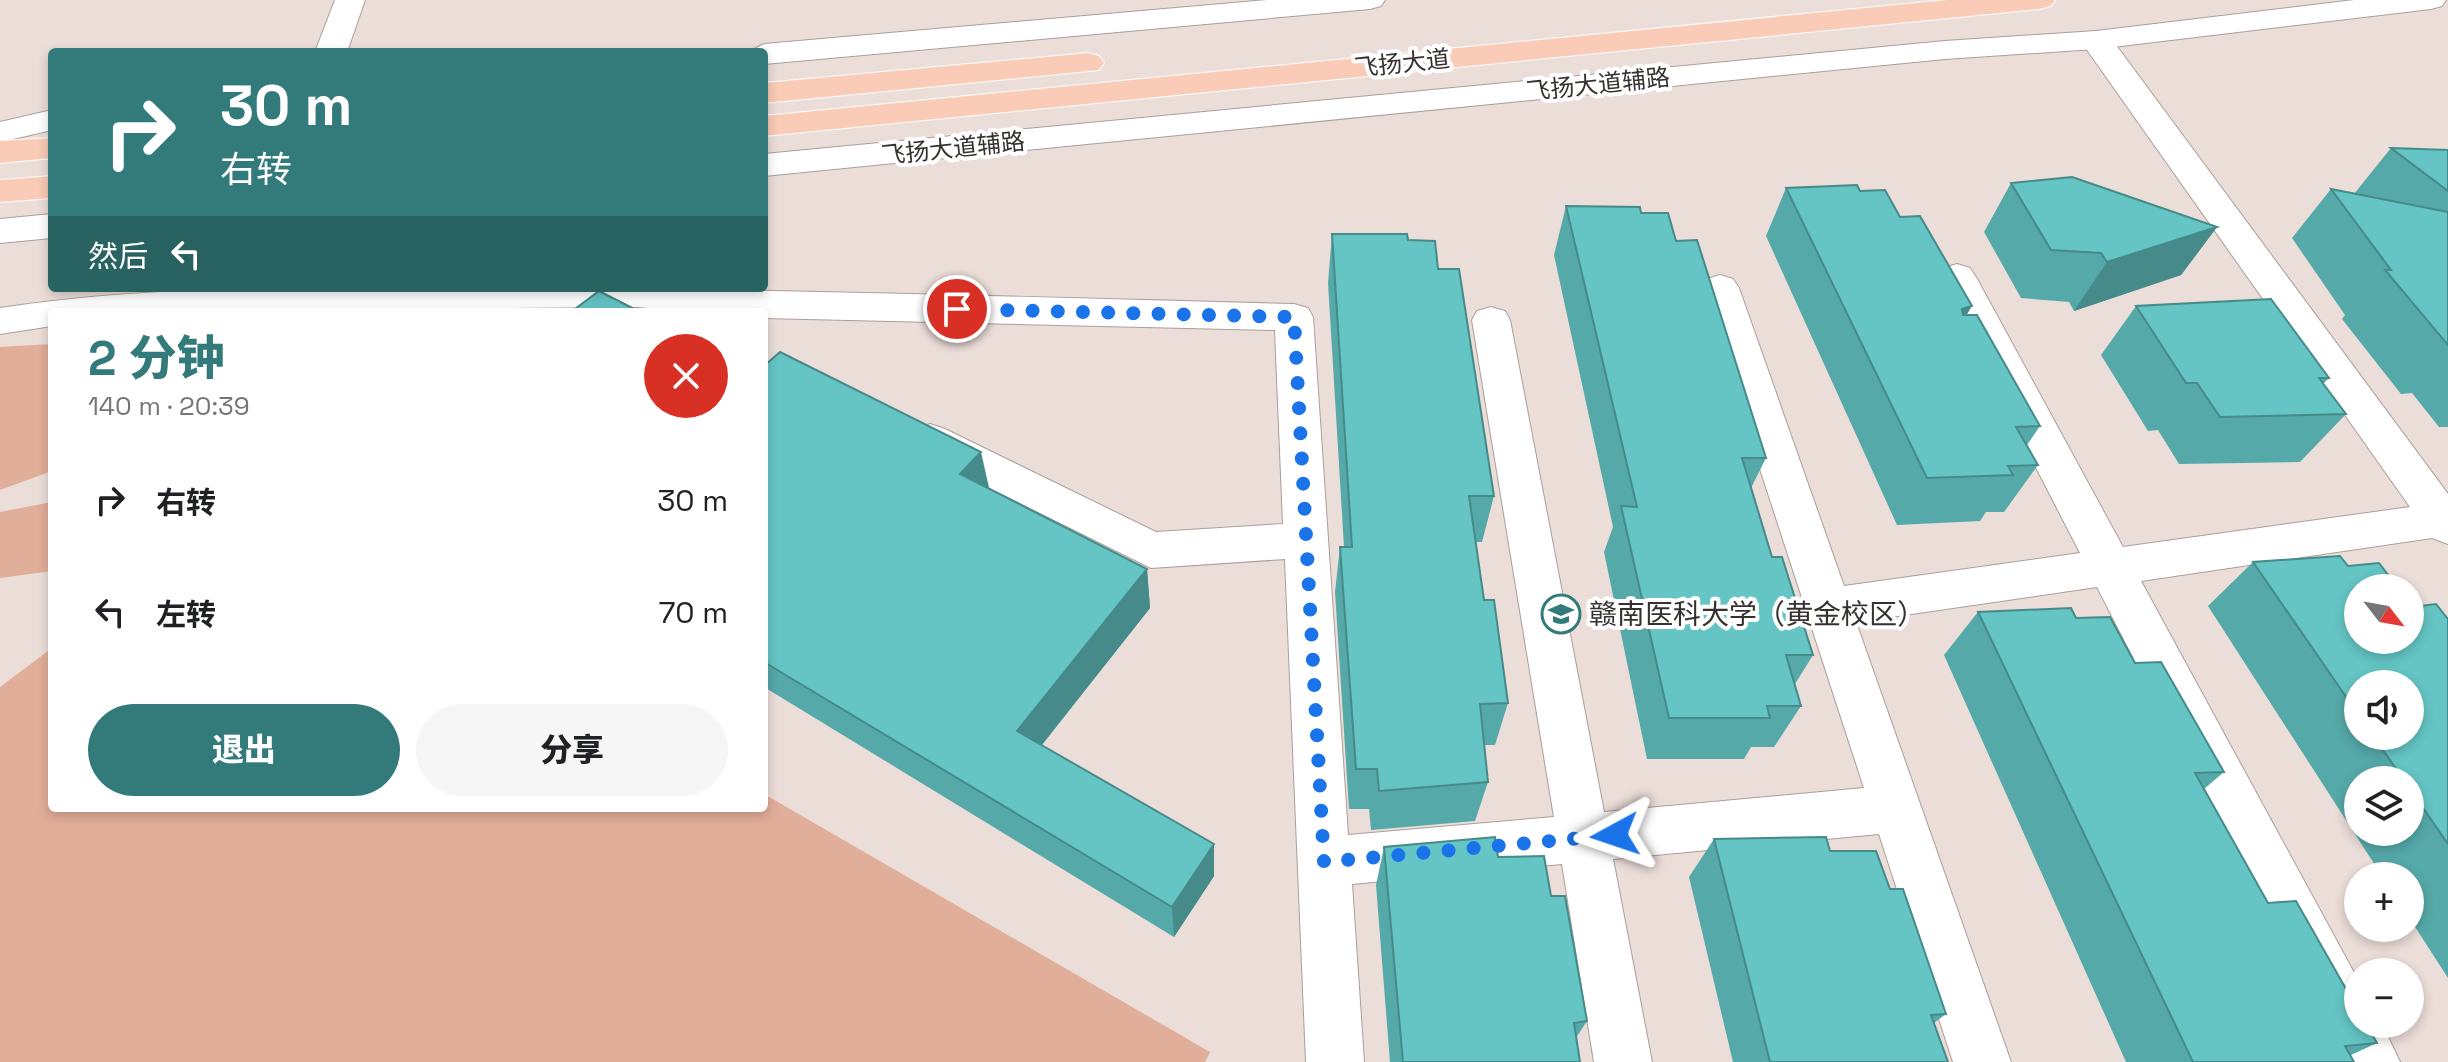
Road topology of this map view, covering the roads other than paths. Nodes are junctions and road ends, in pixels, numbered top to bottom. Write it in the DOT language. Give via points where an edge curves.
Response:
graph roads {
  1 [pos="350,0"];
  2 [pos="1370,0"];
  3 [pos="1776,0"];
  4 [pos="2040,0"];
  5 [pos="2431,0"];
  6 [pos="1719,32"];
  7 [pos="2096,40"];
  8 [pos="332,48"];
  9 [pos="1945,50"];
  10 [pos="768,54"];
  11 [pos="768,82"];
  12 [pos="819,88"];
  13 [pos="768,93"];
  14 [pos="48,111"];
  15 [pos="0,115"];
  16 [pos="48,121"];
  17 [pos="768,126"];
  18 [pos="0,132"];
  19 [pos="48,148"];
  20 [pos="0,152"];
  21 [pos="768,165"];
  22 [pos="48,187"];
  23 [pos="0,191"];
  24 [pos="48,226"];
  25 [pos="0,231"];
  26 [pos="1957,277"];
  27 [pos="1720,288"];
  28 [pos="655,303"];
  29 [pos="134,308"];
  30 [pos="48,314"];
  31 [pos="1491,320"];
  32 [pos="0,321"];
  33 [pos="888,420"];
  34 [pos="2446,521"];
  35 [pos="1306,540"];
  36 [pos="2111,567"];
  37 [pos="1828,607"];
  38 [pos="1896,809"];
  39 [pos="1584,838"];
  40 [pos="1324,862"];
  41 [pos="1335,1062"];
  42 [pos="1623,1062"];
  43 [pos="1982,1062"];
  44 [pos="2371,1062"];
  1 -- 8 [label="street"];
  2 -- 10 [label="street"];
  3 -- 12 [label="main road, 飞扬大道"];
  4 -- 6 [label="main road, 飞扬大道"];
  5 -- 7 [label="street, 飞扬大道辅路"];
  6 -- 9 [label="street"];
  6 -- 17 [label="main road, 飞扬大道"];
  7 -- 9 [label="street, 飞扬大道辅路"];
  7 -- 34 [label="street"];
  9 -- 21 [label="street, 飞扬大道辅路"];
  11 -- 12 [label="street"];
  12 -- 13 [label="main road, 飞扬大道"];
  14 -- 15 [label="street"];
  16 -- 18 [label="street"];
  19 -- 20 [label="main road"];
  22 -- 23 [label="main road"];
  24 -- 25 [label="street"];
  26 -- 36 [label="street"];
  27 -- 37 [label="street"];
  28 -- 29 [label="street" via="370,295"];
  28 -- 35 [label="street" via="1294,317"];
  30 -- 32 [label="street"];
  31 -- 39 [label="street"];
  33 -- 35 [label="street" via="1151,550"];
  34 -- 36 [label="street"];
  35 -- 40 [label="street"];
  36 -- 37 [label="street"];
  36 -- 44 [label="street"];
  37 -- 38 [label="street"];
  38 -- 39 [label="street"];
  38 -- 43 [label="street"];
  39 -- 40 [label="street"];
  39 -- 42 [label="street"];
  40 -- 41 [label="street"];
}
